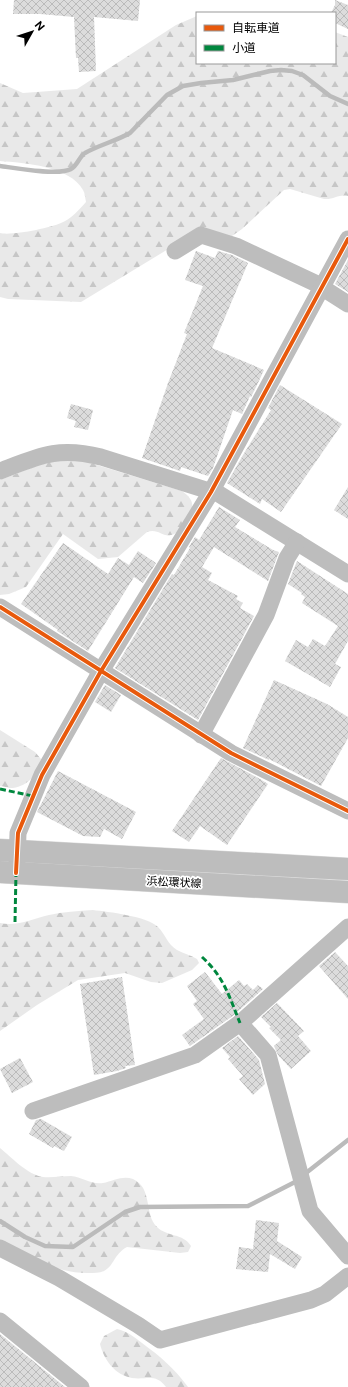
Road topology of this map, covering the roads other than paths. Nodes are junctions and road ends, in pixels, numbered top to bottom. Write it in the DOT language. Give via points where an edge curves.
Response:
graph roads {
  1 [pos="348,240"];
  2 [pos="175,251"];
  3 [pos="322,288"];
  4 [pos="348,304"];
  5 [pos="0,471"];
  6 [pos="211,492"];
  7 [pos="297,542"];
  8 [pos="348,574"];
  9 [pos="0,607"];
  10 [pos="101,671"];
  11 [pos="201,735"];
  12 [pos="348,810"];
  13 [pos="9,851"];
  14 [pos="348,869"];
  15 [pos="8,872"];
  16 [pos="348,892"];
  17 [pos="348,927"];
  18 [pos="240,1023"];
  19 [pos="33,1111"];
  20 [pos="0,1248"];
  21 [pos="348,1256"];
  22 [pos="348,1276"];
  23 [pos="0,1321"];
  24 [pos="81,1387"];
  1 -- 3 [label="street"];
  2 -- 3 [label="street" via="201,235 236,246"];
  3 -- 4 [label="street"];
  3 -- 6 [label="street"];
  5 -- 6 [label="street" via="52,453 85,453"];
  6 -- 7 [label="street" via="219,494"];
  6 -- 10 [label="street"];
  7 -- 8 [label="street"];
  7 -- 11 [label="street" via="287,558 269,608"];
  9 -- 10 [label="street"];
  10 -- 11 [label="street"];
  10 -- 13 [label="street" via="42,775"];
  11 -- 12 [label="street" via="231,754"];
  13 -- 14 [label="main road, 浜松環状線"];
  13 -- 15 [label="street"];
  15 -- 16 [label="main road, 浜松環状線"];
  17 -- 18 [label="street"];
  18 -- 19 [label="street" via="195,1054"];
  18 -- 21 [label="street" via="268,1055 310,1211"];
  20 -- 22 [label="street" via="59,1278 160,1340 311,1300 325,1294"];
  23 -- 24 [label="street"];
}
